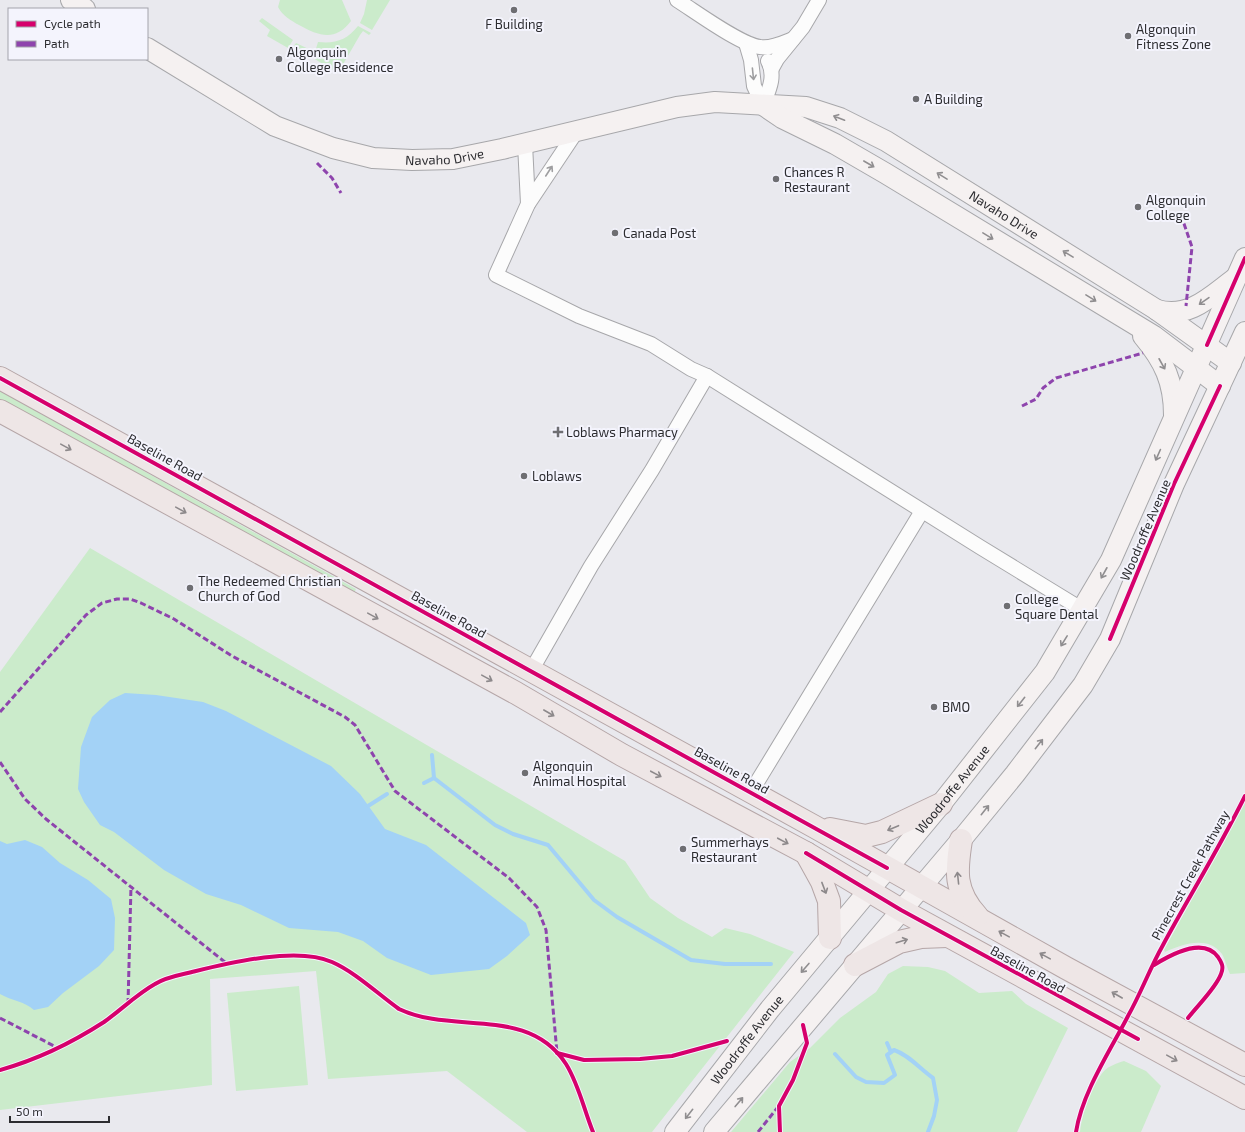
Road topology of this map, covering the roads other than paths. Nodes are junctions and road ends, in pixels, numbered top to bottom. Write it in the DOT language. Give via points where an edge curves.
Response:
graph roads {
  1 [pos="71,0"];
  2 [pos="677,0"];
  3 [pos="819,0"];
  4 [pos="83,8"];
  5 [pos="793,39"];
  6 [pos="746,43"];
  7 [pos="761,47"];
  8 [pos="148,49"];
  9 [pos="772,68"];
  10 [pos="763,105"];
  11 [pos="576,132"];
  12 [pos="525,144"];
  13 [pos="528,204"];
  14 [pos="1245,258"];
  15 [pos="1236,278"];
  16 [pos="1157,310"];
  17 [pos="1130,322"];
  18 [pos="1245,332"];
  19 [pos="1206,345"];
  20 [pos="1230,363"];
  21 [pos="1197,367"];
  22 [pos="708,376"];
  23 [pos="0,378"];
  24 [pos="1220,386"];
  25 [pos="0,411"];
  26 [pos="1174,419"];
  27 [pos="922,511"];
  28 [pos="1083,610"];
  29 [pos="532,671"];
  30 [pos="516,693"];
  31 [pos="751,792"];
  32 [pos="940,804"];
  33 [pos="815,827"];
  34 [pos="961,840"];
  35 [pos="806,853"];
  36 [pos="887,868"];
  37 [pos="921,887"];
  38 [pos="869,891"];
  39 [pos="900,910"];
  40 [pos="984,922"];
  41 [pos="948,936"];
  42 [pos="830,938"];
  43 [pos="855,965"];
  44 [pos="1245,1065"];
  45 [pos="1245,1098"];
  46 [pos="675,1132"];
  47 [pos="714,1132"];
  1 -- 4 [label="main road"];
  2 -- 6 [label="street"];
  3 -- 5 [label="street"];
  5 -- 7 [label="street" via="782,44"];
  5 -- 9 [label="street"];
  6 -- 7 [label="street"];
  6 -- 10 [label="street, one-way" via="752,60 754,86"];
  7 -- 9 [label="street"];
  8 -- 12 [label="main road, Navaho Drive" via="275,126 333,148 373,158 412,160 453,159"];
  9 -- 10 [label="street" via="771,86"];
  10 -- 11 [label="main road, Navaho Drive" via="715,102 677,106"];
  16 -- 10 [label="main road, Navaho Drive, one-way" via="872,133 806,106"];
  10 -- 17 [label="main road, Navaho Drive, one-way" via="782,118 835,144 885,173"];
  11 -- 12 [label="main road, Navaho Drive"];
  13 -- 11 [label="street, one-way"];
  12 -- 13 [label="street"];
  13 -- 22 [label="street" via="496,275 579,316 651,344"];
  14 -- 15 [label="main road, Woodroffe Avenue"];
  15 -- 16 [label="main road, one-way" via="1190,309 1173,313"];
  15 -- 19 [label="main road, Woodroffe Avenue"];
  16 -- 19 [label="main road, Navaho Drive"];
  17 -- 21 [label="main road, Navaho Drive"];
  17 -- 26 [label="main road, one-way" via="1152,347 1167,372 1172,386"];
  18 -- 20 [label="main road, Woodroffe Avenue"];
  19 -- 20 [label="main road, Navaho Drive"];
  19 -- 21 [label="main road, Woodroffe Avenue"];
  20 -- 24 [label="main road, Woodroffe Avenue"];
  21 -- 24 [label="main road, Navaho Drive"];
  21 -- 26 [label="main road, Woodroffe Avenue"];
  22 -- 27 [label="street"];
  22 -- 29 [label="street" via="592,566"];
  23 -- 29 [label="main road, Baseline Road"];
  34 -- 24 [label="main road, Woodroffe Avenue, one-way" via="1063,712 1083,685 1110,639 1174,484"];
  25 -- 30 [label="main road, Baseline Road, one-way"];
  26 -- 28 [label="main road, Woodroffe Avenue, one-way" via="1111,560"];
  27 -- 28 [label="street"];
  27 -- 31 [label="street"];
  28 -- 32 [label="main road, Woodroffe Avenue, one-way" via="1045,672"];
  29 -- 30 [label="main road"];
  29 -- 31 [label="main road, Baseline Road"];
  30 -- 35 [label="main road, Baseline Road, one-way" via="622,755"];
  31 -- 33 [label="main road, Baseline Road"];
  32 -- 33 [label="main road, one-way" via="895,827 866,836"];
  32 -- 36 [label="main road, Woodroffe Avenue"];
  33 -- 36 [label="main road, Baseline Road"];
  34 -- 37 [label="main road, Woodroffe Avenue"];
  40 -- 34 [label="main road, one-way" via="961,894 957,867"];
  35 -- 38 [label="main road, Baseline Road"];
  35 -- 42 [label="main road, one-way" via="822,882 829,902"];
  36 -- 37 [label="main road, Baseline Road"];
  36 -- 38 [label="main road, Woodroffe Avenue"];
  37 -- 39 [label="main road, Woodroffe Avenue"];
  37 -- 40 [label="main road, Baseline Road"];
  38 -- 39 [label="main road, Baseline Road"];
  38 -- 42 [label="main road, Woodroffe Avenue"];
  39 -- 41 [label="main road, Baseline Road"];
  39 -- 43 [label="main road, Woodroffe Avenue"];
  44 -- 40 [label="main road, Baseline Road, one-way"];
  43 -- 41 [label="main road, one-way" via="899,942 921,937"];
  41 -- 45 [label="main road, Baseline Road, one-way"];
  42 -- 46 [label="main road, Woodroffe Avenue, one-way" via="770,1009"];
  47 -- 43 [label="main road, Woodroffe Avenue, one-way"];
}
